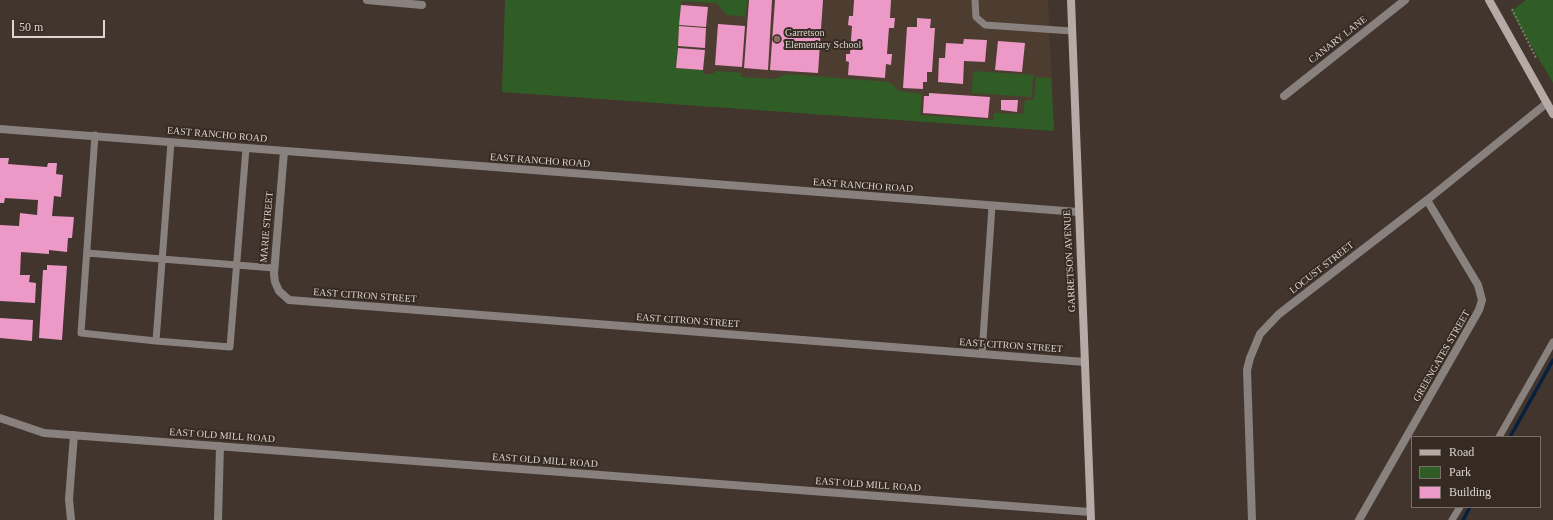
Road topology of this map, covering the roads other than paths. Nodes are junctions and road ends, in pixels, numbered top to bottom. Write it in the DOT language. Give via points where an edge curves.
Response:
graph roads {
  1 [pos="367,0"];
  2 [pos="975,0"];
  3 [pos="1071,0"];
  4 [pos="1405,0"];
  5 [pos="1489,0"];
  6 [pos="422,5"];
  7 [pos="1072,31"];
  8 [pos="1284,96"];
  9 [pos="1547,103"];
  10 [pos="1553,114"];
  11 [pos="0,129"];
  12 [pos="95,135"];
  13 [pos="171,142"];
  14 [pos="246,148"];
  15 [pos="284,151"];
  16 [pos="1427,200"];
  17 [pos="992,206"];
  18 [pos="1078,212"];
  19 [pos="87,253"];
  20 [pos="162,259"];
  21 [pos="237,265"];
  22 [pos="274,268"];
  23 [pos="289,300"];
  24 [pos="156,341"];
  25 [pos="1553,342"];
  26 [pos="982,354"];
  27 [pos="1085,362"];
  28 [pos="0,418"];
  29 [pos="74,435"];
  30 [pos="1500,436"];
  31 [pos="220,446"];
  32 [pos="1459,508"];
  33 [pos="1091,516"];
  34 [pos="71,520"];
  35 [pos="218,520"];
  36 [pos="1252,520"];
  37 [pos="1359,520"];
  38 [pos="1452,520"];
  1 -- 6 [label="street"];
  2 -- 7 [label="lane" via="976,17 985,25"];
  3 -- 7 [label="street, GARRETSON AVENUE"];
  4 -- 8 [label="street, CANARY LANE"];
  5 -- 9 [label="street"];
  7 -- 18 [label="street, GARRETSON AVENUE"];
  9 -- 10 [label="street"];
  9 -- 16 [label="street, LOCUST STREET"];
  11 -- 12 [label="street, EAST RANCHO ROAD"];
  12 -- 13 [label="street, EAST RANCHO ROAD"];
  12 -- 19 [label="lane"];
  13 -- 14 [label="street, EAST RANCHO ROAD"];
  13 -- 20 [label="lane"];
  14 -- 15 [label="street, EAST RANCHO ROAD"];
  14 -- 21 [label="lane"];
  15 -- 17 [label="street, EAST RANCHO ROAD"];
  15 -- 22 [label="street, MARIE STREET"];
  16 -- 36 [label="street, LOCUST STREET" via="1279,314 1257,340 1250,358 1247,386"];
  16 -- 37 [label="street, GREENGATES STREET" via="1478,285 1482,300 1479,310"];
  17 -- 18 [label="street, EAST RANCHO ROAD"];
  17 -- 26 [label="lane"];
  18 -- 27 [label="street, GARRETSON AVENUE"];
  19 -- 20 [label="lane"];
  19 -- 24 [label="lane" via="81,333"];
  20 -- 21 [label="lane"];
  20 -- 24 [label="lane"];
  21 -- 22 [label="lane"];
  21 -- 24 [label="lane" via="230,347"];
  22 -- 23 [label="street, MARIE STREET" via="279,291"];
  23 -- 26 [label="street, EAST CITRON STREET"];
  25 -- 30 [label="lane"];
  26 -- 27 [label="street, EAST CITRON STREET"];
  27 -- 33 [label="street, GARRETSON AVENUE"];
  28 -- 29 [label="street, EAST OLD MILL ROAD" via="44,432"];
  29 -- 31 [label="street, EAST OLD MILL ROAD"];
  29 -- 34 [label="street" via="69,499"];
  31 -- 33 [label="street, EAST OLD MILL ROAD"];
  31 -- 35 [label="street"];
  32 -- 38 [label="lane"];
}
